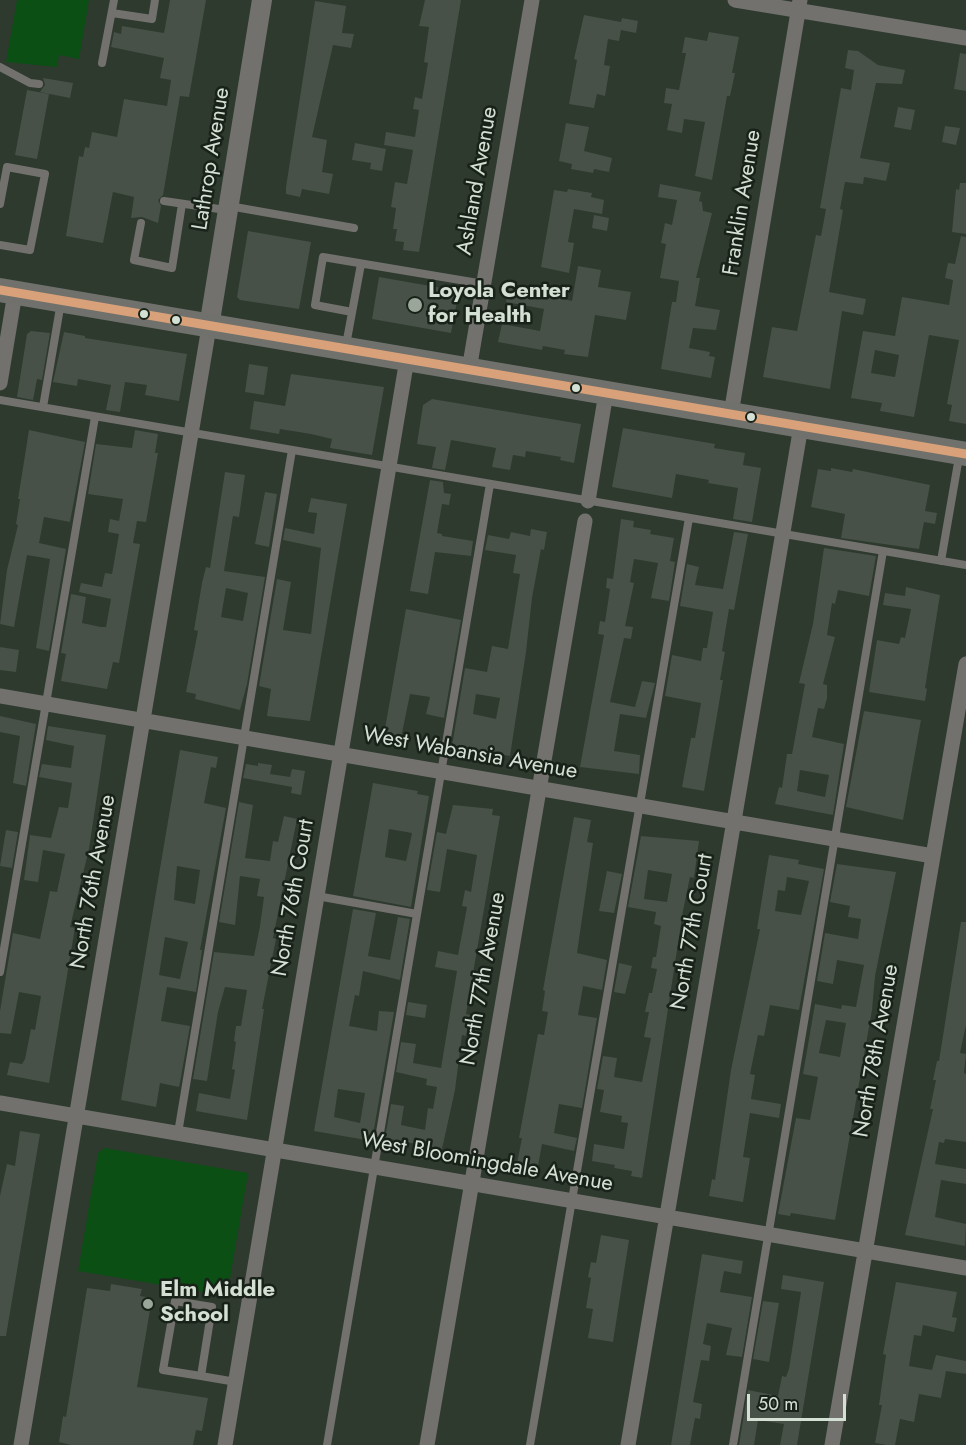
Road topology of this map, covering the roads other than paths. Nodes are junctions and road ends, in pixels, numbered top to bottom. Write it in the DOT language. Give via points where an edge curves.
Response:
graph roads {
  1 [pos="114,0"];
  2 [pos="155,0"];
  3 [pos="262,0"];
  4 [pos="531,0"];
  5 [pos="735,0"];
  6 [pos="799,5"];
  7 [pos="112,13"];
  8 [pos="966,38"];
  9 [pos="102,63"];
  10 [pos="0,68"];
  11 [pos="39,84"];
  12 [pos="3,175"];
  13 [pos="164,201"];
  14 [pos="0,204"];
  15 [pos="182,204"];
  16 [pos="228,208"];
  17 [pos="141,224"];
  18 [pos="354,228"];
  19 [pos="0,245"];
  20 [pos="361,264"];
  21 [pos="484,284"];
  22 [pos="8,291"];
  23 [pos="62,301"];
  24 [pos="352,312"];
  25 [pos="209,327"];
  26 [pos="346,349"];
  27 [pos="407,360"];
  28 [pos="469,370"];
  29 [pos="0,383"];
  30 [pos="606,393"];
  31 [pos="0,400"];
  32 [pos="43,407"];
  33 [pos="731,414"];
  34 [pos="95,417"];
  35 [pos="801,426"];
  36 [pos="192,433"];
  37 [pos="292,450"];
  38 [pos="963,453"];
  39 [pos="389,467"];
  40 [pos="490,484"];
  41 [pos="588,501"];
  42 [pos="689,518"];
  43 [pos="585,521"];
  44 [pos="783,534"];
  45 [pos="883,551"];
  46 [pos="941,561"];
  47 [pos="966,565"];
  48 [pos="966,664"];
  49 [pos="0,696"];
  50 [pos="46,704"];
  51 [pos="144,721"];
  52 [pos="245,738"];
  53 [pos="341,754"];
  54 [pos="441,772"];
  55 [pos="539,788"];
  56 [pos="638,805"];
  57 [pos="734,822"];
  58 [pos="834,839"];
  59 [pos="933,856"];
  60 [pos="317,896"];
  61 [pos="417,914"];
  62 [pos="0,972"];
  63 [pos="0,1102"];
  64 [pos="77,1116"];
  65 [pos="178,1133"];
  66 [pos="274,1149"];
  67 [pos="375,1167"];
  68 [pos="472,1183"];
  69 [pos="571,1200"];
  70 [pos="667,1217"];
  71 [pos="770,1234"];
  72 [pos="865,1250"];
  73 [pos="966,1268"];
  74 [pos="201,1376"];
  75 [pos="236,1382"];
  76 [pos="21,1445"];
  77 [pos="225,1445"];
  78 [pos="327,1445"];
  79 [pos="427,1445"];
  80 [pos="530,1445"];
  81 [pos="628,1445"];
  82 [pos="733,1445"];
  83 [pos="832,1445"];
  1 -- 7 [label="lane"];
  2 -- 7 [label="lane" via="152,19"];
  3 -- 16 [label="street, Lathrop Avenue"];
  4 -- 21 [label="street, Ashland Avenue"];
  5 -- 6 [label="street"];
  6 -- 8 [label="street"];
  6 -- 33 [label="street, Franklin Avenue"];
  7 -- 9 [label="lane"];
  10 -- 11 [label="lane"];
  12 -- 14 [label="lane"];
  12 -- 19 [label="lane" via="7,167 45,174 30,250"];
  13 -- 15 [label="lane"];
  15 -- 16 [label="lane"];
  15 -- 17 [label="lane" via="172,268 134,260"];
  16 -- 18 [label="lane"];
  16 -- 25 [label="street, Lathrop Avenue"];
  20 -- 21 [label="lane"];
  20 -- 24 [label="lane"];
  20 -- 24 [label="lane" via="323,257 315,305"];
  21 -- 28 [label="street, Ashland Avenue"];
  22 -- 23 [label="main road"];
  22 -- 29 [label="street"];
  23 -- 25 [label="main road"];
  23 -- 32 [label="lane"];
  24 -- 26 [label="lane"];
  25 -- 26 [label="main road"];
  25 -- 36 [label="street, North 76th Avenue"];
  26 -- 27 [label="main road"];
  27 -- 28 [label="main road"];
  27 -- 39 [label="street, North 76th Court"];
  28 -- 30 [label="main road"];
  30 -- 33 [label="main road"];
  30 -- 41 [label="street"];
  31 -- 32 [label="lane"];
  32 -- 34 [label="lane"];
  33 -- 35 [label="main road"];
  34 -- 36 [label="lane"];
  34 -- 50 [label="lane"];
  35 -- 38 [label="main road"];
  35 -- 44 [label="street, North 77th Court"];
  36 -- 37 [label="lane"];
  36 -- 51 [label="street, North 76th Avenue"];
  37 -- 39 [label="lane"];
  37 -- 52 [label="lane"];
  38 -- 46 [label="lane"];
  39 -- 40 [label="lane"];
  39 -- 53 [label="street, North 76th Court"];
  40 -- 41 [label="lane"];
  40 -- 54 [label="lane"];
  41 -- 42 [label="lane"];
  42 -- 44 [label="lane"];
  42 -- 56 [label="lane"];
  43 -- 55 [label="street, North 77th Avenue"];
  44 -- 45 [label="lane"];
  44 -- 57 [label="street, North 77th Court"];
  45 -- 46 [label="lane"];
  45 -- 58 [label="lane"];
  46 -- 47 [label="lane"];
  48 -- 59 [label="street, North 78th Avenue"];
  49 -- 50 [label="street, West Wabansia Avenue"];
  50 -- 51 [label="street, West Wabansia Avenue"];
  50 -- 62 [label="lane"];
  51 -- 52 [label="street, West Wabansia Avenue"];
  51 -- 64 [label="street, North 76th Avenue"];
  52 -- 53 [label="street, West Wabansia Avenue"];
  52 -- 65 [label="lane"];
  53 -- 54 [label="street, West Wabansia Avenue"];
  53 -- 60 [label="street, North 76th Court"];
  54 -- 55 [label="street, West Wabansia Avenue"];
  54 -- 61 [label="lane"];
  55 -- 56 [label="street, West Wabansia Avenue"];
  55 -- 68 [label="street, North 77th Avenue"];
  56 -- 57 [label="street, West Wabansia Avenue"];
  56 -- 69 [label="lane"];
  57 -- 58 [label="street, West Wabansia Avenue"];
  57 -- 70 [label="street, North 77th Court"];
  58 -- 59 [label="street, West Wabansia Avenue"];
  58 -- 71 [label="lane"];
  59 -- 72 [label="street, North 78th Avenue"];
  60 -- 61 [label="lane"];
  60 -- 66 [label="street, North 76th Court"];
  61 -- 67 [label="lane"];
  63 -- 64 [label="street, West Bloomingdale Avenue"];
  64 -- 65 [label="street, West Bloomingdale Avenue"];
  64 -- 76 [label="street, North 76th Avenue"];
  65 -- 66 [label="street, West Bloomingdale Avenue"];
  66 -- 67 [label="street, West Bloomingdale Avenue"];
  66 -- 75 [label="street, North 76th Court"];
  67 -- 68 [label="street, West Bloomingdale Avenue"];
  67 -- 78 [label="lane"];
  68 -- 69 [label="street, West Bloomingdale Avenue"];
  68 -- 79 [label="street, North 77th Avenue"];
  69 -- 70 [label="street, West Bloomingdale Avenue"];
  69 -- 80 [label="lane"];
  70 -- 71 [label="street, West Bloomingdale Avenue"];
  70 -- 81 [label="street, North 77th Court"];
  71 -- 72 [label="street, West Bloomingdale Avenue"];
  71 -- 82 [label="lane"];
  72 -- 73 [label="street, West Bloomingdale Avenue"];
  72 -- 83 [label="street, North 78th Avenue"];
  74 -- 74 [label="lane" via="164,1370 175,1301 212,1307"];
  74 -- 75 [label="lane"];
  75 -- 77 [label="street, North 76th Court"];
}
